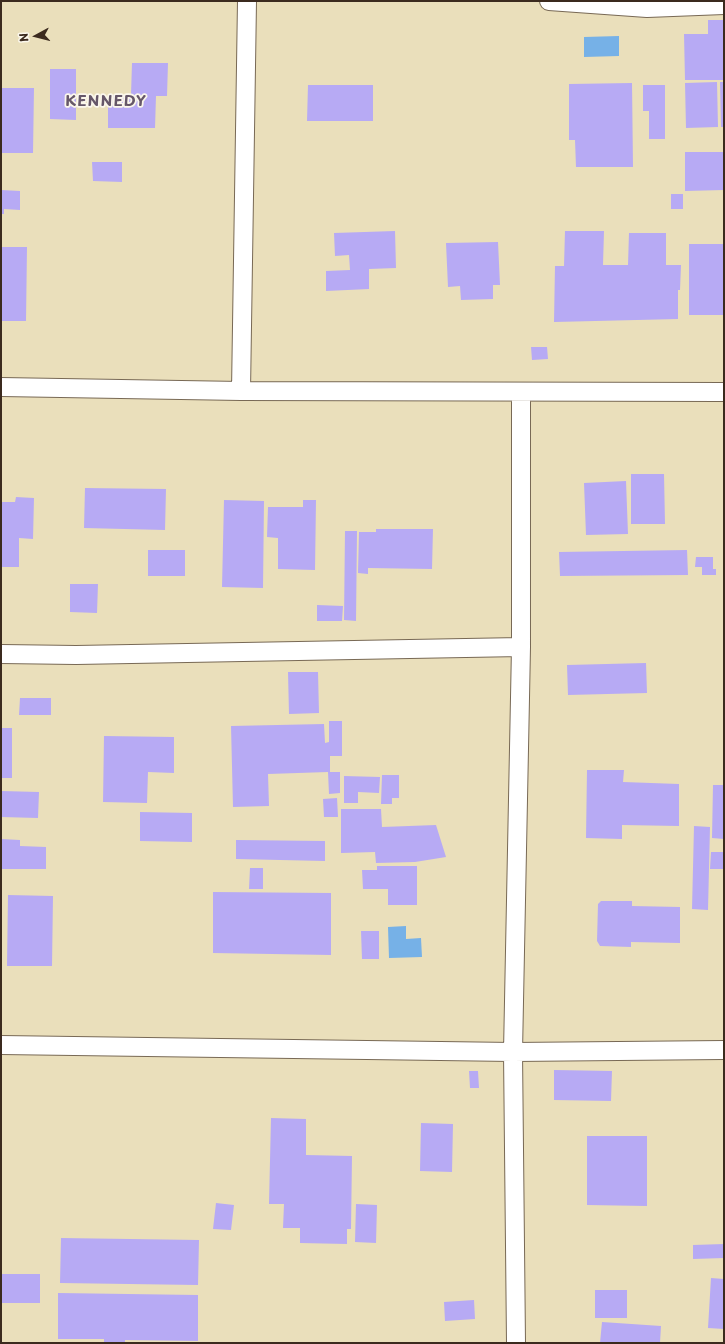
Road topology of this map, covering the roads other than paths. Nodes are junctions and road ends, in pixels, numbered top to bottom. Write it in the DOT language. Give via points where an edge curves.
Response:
graph roads {
  1 [pos="247,1"];
  2 [pos="549,1"];
  3 [pos="724,5"];
  4 [pos="1,387"];
  5 [pos="241,391"];
  6 [pos="520,392"];
  7 [pos="724,392"];
  8 [pos="521,647"];
  9 [pos="1,654"];
  10 [pos="1,1045"];
  11 [pos="724,1050"];
  12 [pos="513,1052"];
  13 [pos="516,1343"];
  1 -- 5 [label="street"];
  2 -- 3 [label="street" via="647,8"];
  4 -- 5 [label="street"];
  5 -- 6 [label="street"];
  6 -- 7 [label="street"];
  6 -- 8 [label="street"];
  8 -- 9 [label="street" via="84,655"];
  8 -- 12 [label="street"];
  10 -- 12 [label="street"];
  11 -- 12 [label="street"];
  12 -- 13 [label="street"];
}
